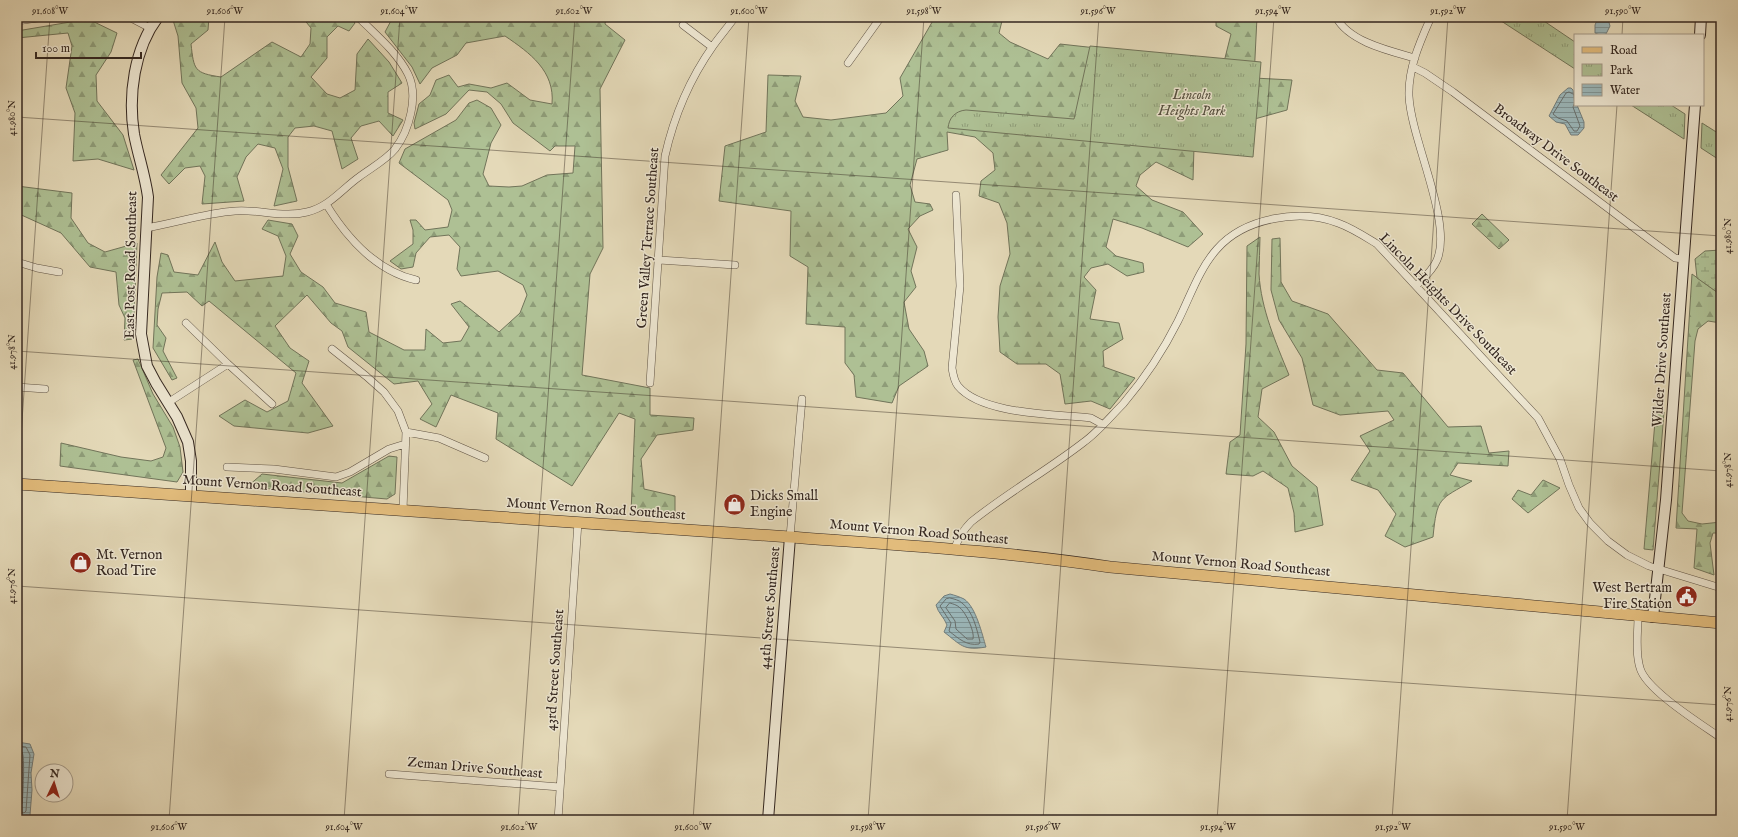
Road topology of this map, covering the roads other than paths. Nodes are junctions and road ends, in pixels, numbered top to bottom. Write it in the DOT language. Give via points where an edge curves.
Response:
graph roads {
  1 [pos="45,17"];
  2 [pos="129,17"];
  3 [pos="158,17"];
  4 [pos="358,17"];
  5 [pos="735,17"];
  6 [pos="881,17"];
  7 [pos="1336,17"];
  8 [pos="1431,17"];
  9 [pos="1701,17"];
  10 [pos="17,21"];
  11 [pos="683,25"];
  12 [pos="150,28"];
  13 [pos="1700,34"];
  14 [pos="712,47"];
  15 [pos="1415,58"];
  16 [pos="848,63"];
  17 [pos="1413,67"];
  18 [pos="1695,106"];
  19 [pos="956,195"];
  20 [pos="326,204"];
  21 [pos="146,228"];
  22 [pos="1684,259"];
  23 [pos="659,260"];
  24 [pos="17,262"];
  25 [pos="735,264"];
  26 [pos="59,272"];
  27 [pos="416,280"];
  28 [pos="1416,286"];
  29 [pos="186,323"];
  30 [pos="332,349"];
  31 [pos="228,364"];
  32 [pos="650,383"];
  33 [pos="17,387"];
  34 [pos="45,389"];
  35 [pos="802,399"];
  36 [pos="169,402"];
  37 [pos="272,404"];
  38 [pos="1102,424"];
  39 [pos="406,432"];
  40 [pos="405,444"];
  41 [pos="485,458"];
  42 [pos="227,467"];
  43 [pos="17,484"];
  44 [pos="191,495"];
  45 [pos="403,510"];
  46 [pos="578,522"];
  47 [pos="790,537"];
  48 [pos="954,550"];
  49 [pos="1659,569"];
  50 [pos="1721,588"];
  51 [pos="1638,616"];
  52 [pos="1653,617"];
  53 [pos="1721,623"];
  54 [pos="1721,738"];
  55 [pos="389,774"];
  56 [pos="560,787"];
  57 [pos="558,820"];
  58 [pos="768,820"];
  1 -- 10 [label="street"];
  2 -- 12 [label="street"];
  3 -- 12 [label="street, East Post Road Southeast"];
  4 -- 20 [label="street" via="392,51 408,75 412,92 411,113 395,149"];
  5 -- 14 [label="street, Green Valley Terrace Southeast"];
  6 -- 16 [label="street"];
  7 -- 15 [label="street" via="1353,34 1375,46"];
  8 -- 15 [label="street"];
  9 -- 13 [label="street"];
  11 -- 14 [label="street"];
  12 -- 21 [label="street, East Post Road Southeast" via="138,59 132,103 134,134 147,185"];
  14 -- 23 [label="street, Green Valley Terrace Southeast" via="690,82 671,130 665,156"];
  15 -- 17 [label="street"];
  17 -- 22 [label="street, Broadway Drive Southeast" via="1454,92 1675,258"];
  17 -- 28 [label="street" via="1410,104 1439,217 1441,247 1432,269"];
  18 -- 22 [label="street, Wilder Drive Southeast"];
  19 -- 38 [label="street" via="960,286 952,368 958,386 974,398 995,407 1091,418"];
  20 -- 21 [label="street" via="307,212 287,215 238,210 215,212 173,224"];
  20 -- 27 [label="street" via="339,226 372,259 402,277"];
  21 -- 36 [label="street, East Post Road Southeast" via="141,334 148,366"];
  22 -- 49 [label="street, Wilder Drive Southeast"];
  23 -- 25 [label="street"];
  23 -- 32 [label="street, Green Valley Terrace Southeast"];
  24 -- 26 [label="street"];
  28 -- 38 [label="street, Lincoln Heights Drive Southeast" via="1377,244 1336,222 1315,217 1291,217 1269,219 1249,226 1217,248 1152,366 1122,405"];
  28 -- 49 [label="street, Lincoln Heights Drive Southeast" via="1538,418 1560,459 1579,508 1590,523 1627,555"];
  29 -- 31 [label="street"];
  30 -- 39 [label="street" via="384,392 398,412"];
  31 -- 36 [label="street"];
  31 -- 37 [label="street"];
  33 -- 34 [label="street"];
  35 -- 47 [label="street, 44th Street Southeast"];
  36 -- 44 [label="street, East Post Road Southeast" via="184,430 190,451"];
  38 -- 48 [label="street, Lincoln Heights Drive Southeast" via="1086,441 971,522 958,539"];
  39 -- 40 [label="street"];
  39 -- 41 [label="street" via="439,438"];
  40 -- 42 [label="street" via="389,449 350,472 336,477 274,469"];
  40 -- 45 [label="street"];
  43 -- 44 [label="main road, Mount Vernon Road Southeast"];
  44 -- 45 [label="main road, Mount Vernon Road Southeast"];
  45 -- 46 [label="main road, Mount Vernon Road Southeast"];
  46 -- 47 [label="main road, Mount Vernon Road Southeast"];
  46 -- 56 [label="street, 43rd Street Southeast"];
  47 -- 48 [label="main road, Mount Vernon Road Southeast"];
  47 -- 58 [label="street, 44th Street Southeast"];
  48 -- 51 [label="main road, Mount Vernon Road Southeast"];
  49 -- 50 [label="street, Lincoln Heights Drive Southeast"];
  49 -- 52 [label="street, Wilder Drive Southeast"];
  51 -- 52 [label="main road, Mount Vernon Road Southeast"];
  51 -- 54 [label="street" via="1637,649 1640,669 1647,682 1682,711"];
  52 -- 53 [label="main road, Mount Vernon Road Southeast"];
  55 -- 56 [label="street, Zeman Drive Southeast"];
  56 -- 57 [label="street, 43rd Street Southeast"];
}
